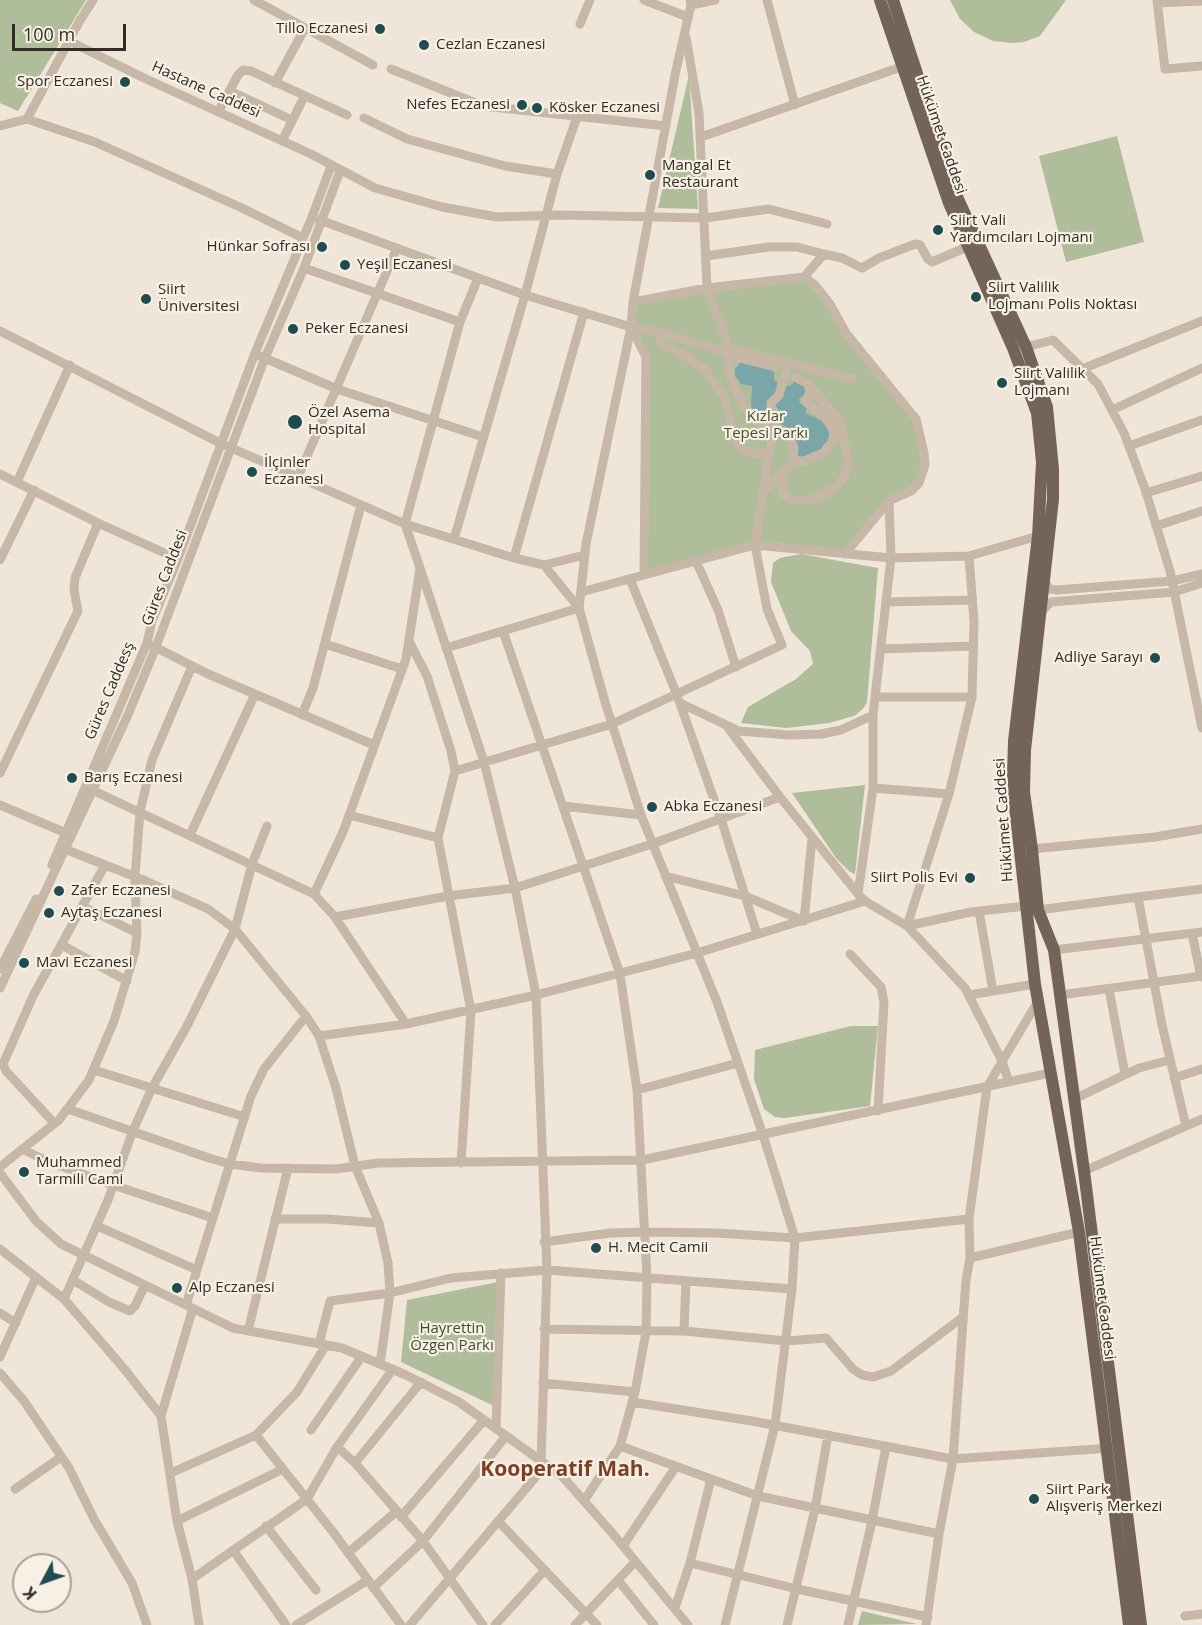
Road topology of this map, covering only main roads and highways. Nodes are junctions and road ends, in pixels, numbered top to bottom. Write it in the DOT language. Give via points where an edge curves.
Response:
graph roads {
  1 [pos="880,0"];
  2 [pos="893,0"];
  3 [pos="1113,1448"];
  4 [pos="1129,1625"];
  5 [pos="1141,1625"];
  1 -- 3 [label="main road, Hükümet Caddesi" via="949,203 1037,413 1042,462 1038,536 1013,775 1035,984"];
  2 -- 3 [label="main road" via="958,199 1026,347 1047,407 1051,433 1053,499 1024,750 1024,792 1038,910 1054,950 1084,1172"];
  3 -- 4 [label="main road, Hükümet Caddesi"];
  3 -- 5 [label="main road"];
}
